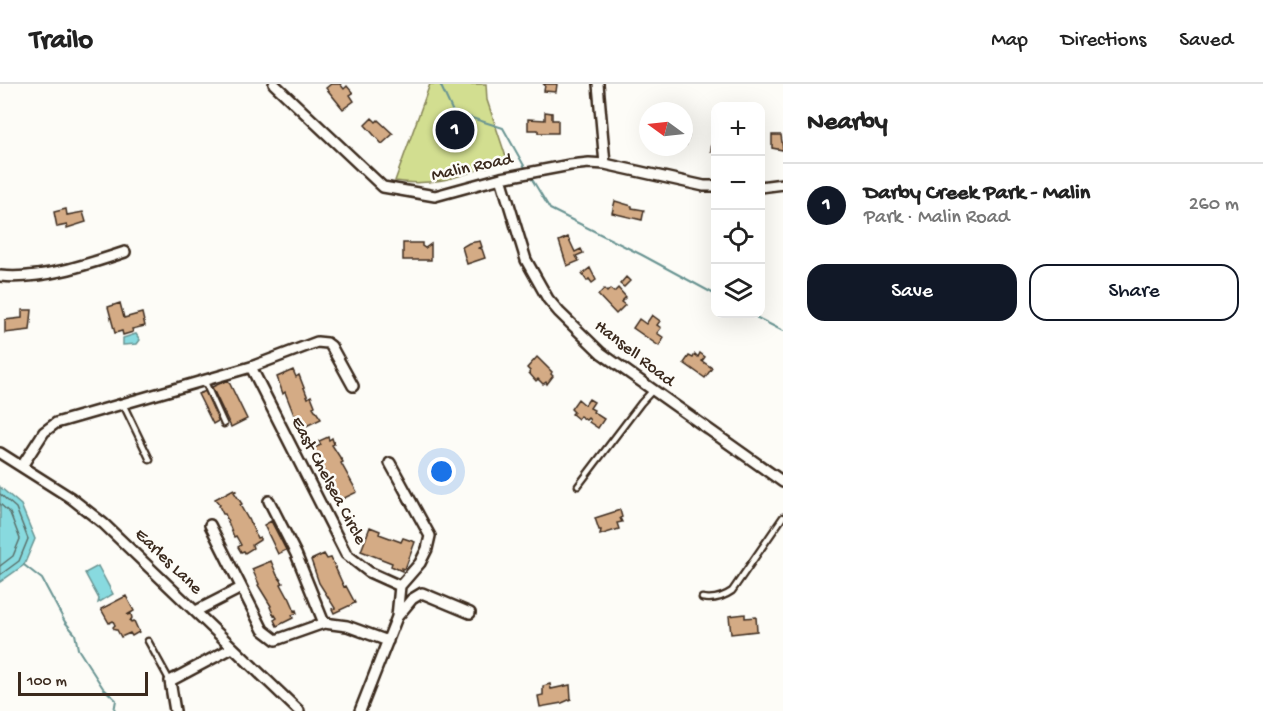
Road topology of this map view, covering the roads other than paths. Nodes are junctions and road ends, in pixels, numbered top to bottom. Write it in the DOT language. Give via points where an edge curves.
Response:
graph roads {
  1 [pos="274,84"];
  2 [pos="598,84"];
  3 [pos="605,164"];
  4 [pos="501,178"];
  5 [pos="783,184"];
  6 [pos="711,186"];
  7 [pos="765,186"];
  8 [pos="125,252"];
  9 [pos="0,276"];
  10 [pos="251,367"];
  11 [pos="204,380"];
  12 [pos="353,386"];
  13 [pos="653,390"];
  14 [pos="123,404"];
  15 [pos="224,424"];
  16 [pos="0,453"];
  17 [pos="150,460"];
  18 [pos="390,463"];
  19 [pos="22,466"];
  20 [pos="783,482"];
  21 [pos="578,486"];
  22 [pos="269,501"];
  23 [pos="783,517"];
  24 [pos="210,525"];
  25 [pos="400,586"];
  26 [pos="241,588"];
  27 [pos="702,598"];
  28 [pos="196,611"];
  29 [pos="470,613"];
  30 [pos="397,617"];
  31 [pos="324,622"];
  32 [pos="148,641"];
  33 [pos="388,641"];
  34 [pos="232,648"];
  35 [pos="170,681"];
  36 [pos="175,711"];
  37 [pos="299,711"];
  38 [pos="360,711"];
  1 -- 4 [label="street, Malin Road" via="383,188 435,196"];
  2 -- 3 [label="street"];
  3 -- 4 [label="street, Malin Road" via="570,165"];
  3 -- 6 [label="street, Malin Road"];
  4 -- 13 [label="street, Hansell Road" via="526,260 548,299 601,353"];
  5 -- 7 [label="street"];
  8 -- 9 [label="street" via="37,275"];
  10 -- 11 [label="street"];
  10 -- 12 [label="street" via="310,344 327,343"];
  10 -- 25 [label="street, East Chelsea Circle" via="346,554 369,572"];
  11 -- 14 [label="street"];
  11 -- 15 [label="lane"];
  13 -- 20 [label="street, Hansell Road"];
  13 -- 21 [label="lane"];
  14 -- 17 [label="lane"];
  14 -- 19 [label="street" via="56,423 44,432"];
  16 -- 19 [label="street, Earles Lane"];
  18 -- 25 [label="street" via="430,536 420,562"];
  19 -- 28 [label="street, Earles Lane" via="104,524"];
  22 -- 31 [label="street"];
  23 -- 27 [label="lane" via="732,591 713,600"];
  24 -- 26 [label="street"];
  25 -- 30 [label="street"];
  26 -- 28 [label="street"];
  26 -- 31 [label="street" via="263,630 276,640"];
  28 -- 34 [label="street, Earles Lane"];
  29 -- 30 [label="street" via="422,593"];
  30 -- 33 [label="street"];
  31 -- 33 [label="street"];
  32 -- 35 [label="lane"];
  33 -- 38 [label="street"];
  34 -- 35 [label="street"];
  34 -- 37 [label="street, Earles Lane"];
  35 -- 36 [label="street"];
}
